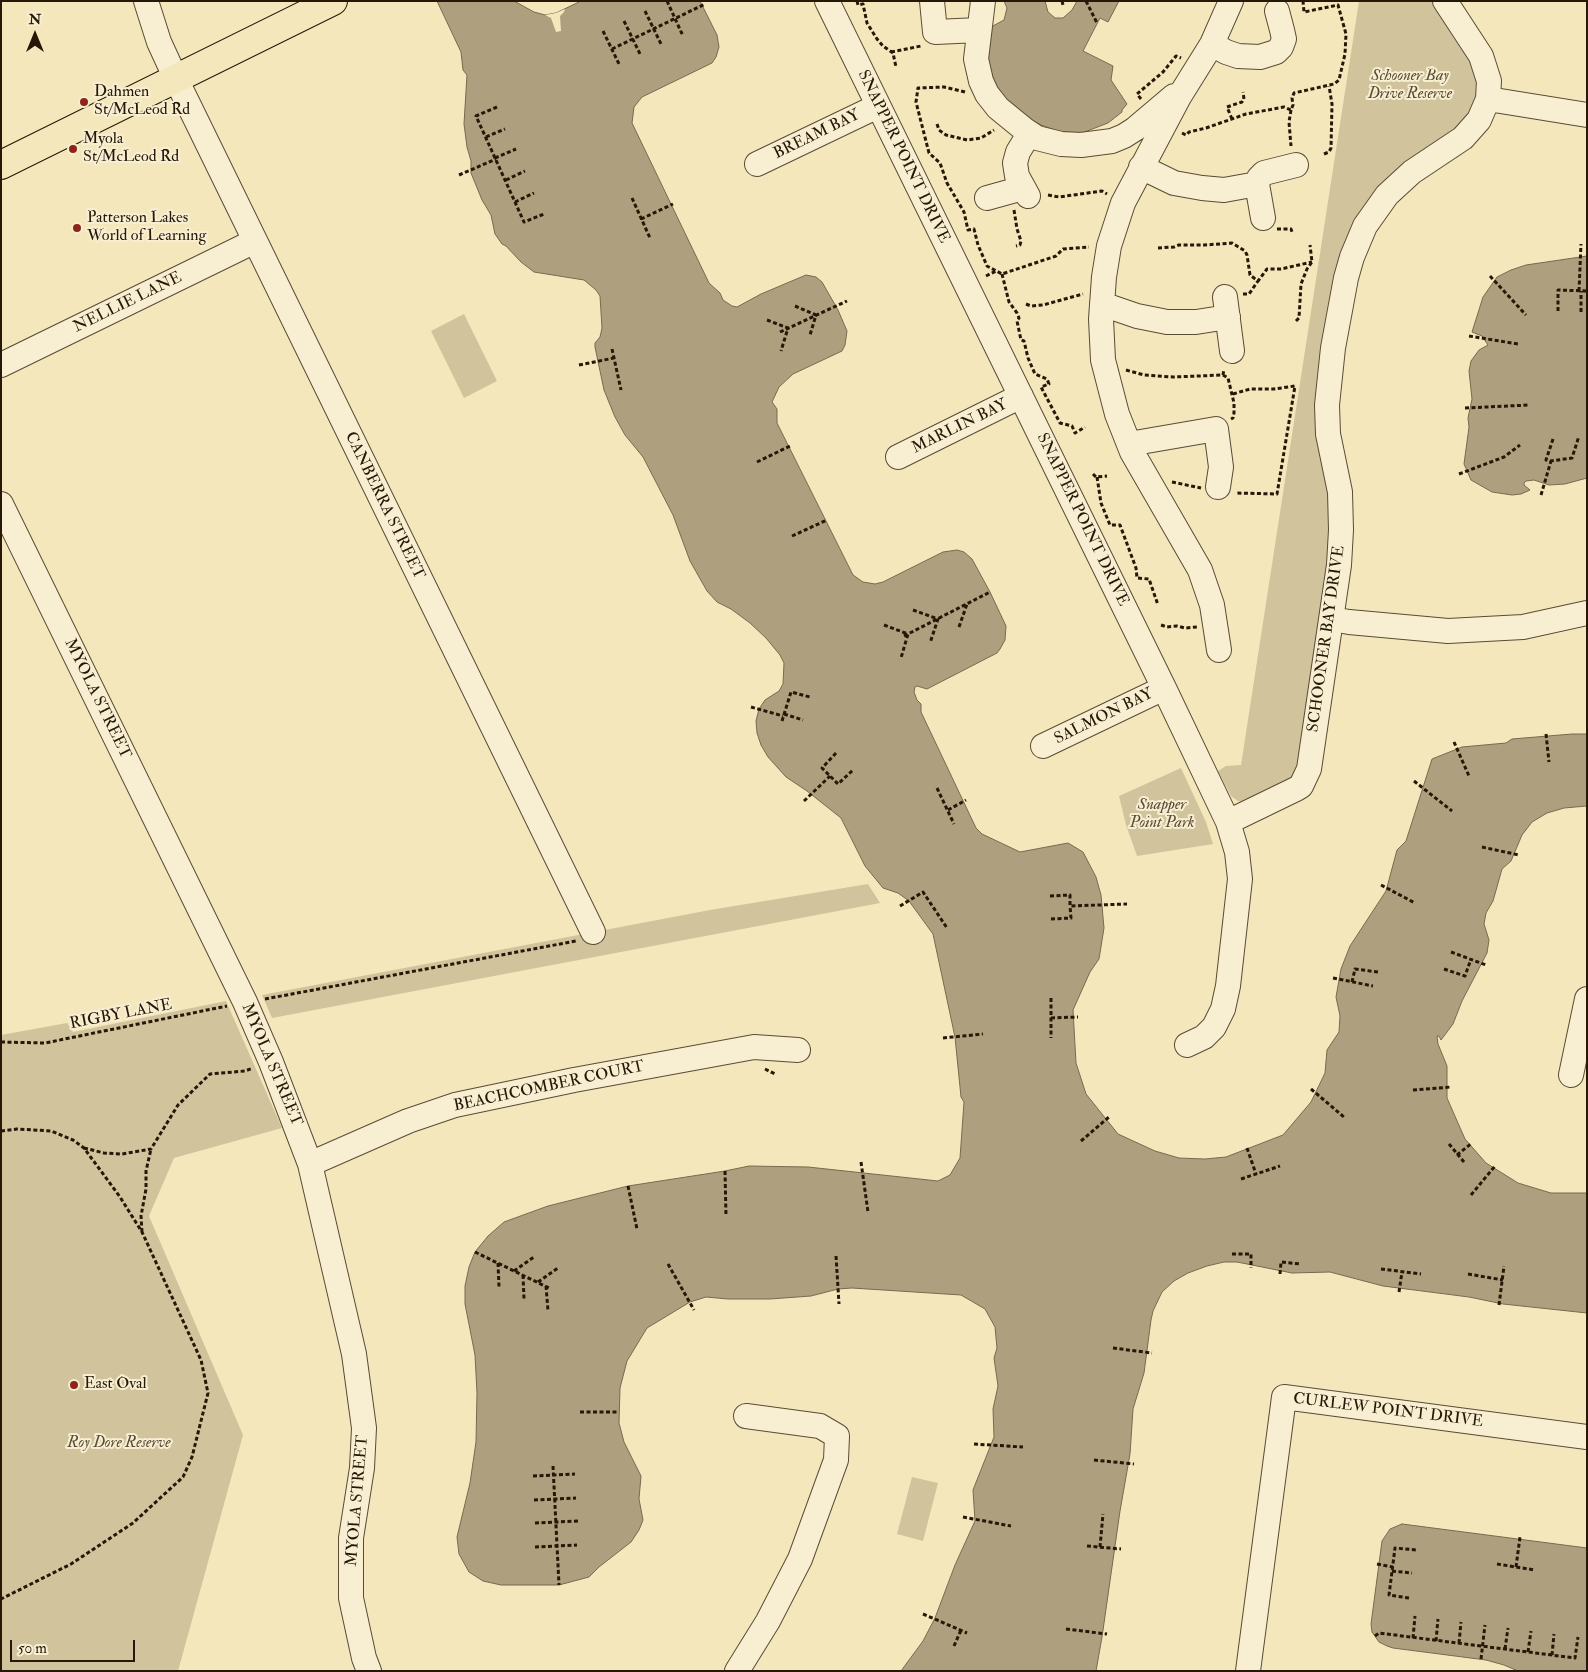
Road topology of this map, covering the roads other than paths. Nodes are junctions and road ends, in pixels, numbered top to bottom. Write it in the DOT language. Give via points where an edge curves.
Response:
graph roads {
  1 [pos="146,1"];
  2 [pos="333,1"];
  3 [pos="827,1"];
  4 [pos="932,1"];
  5 [pos="983,1"];
  6 [pos="1231,1"];
  7 [pos="1445,1"];
  8 [pos="1276,11"];
  9 [pos="979,30"];
  10 [pos="1212,44"];
  11 [pos="1190,77"];
  12 [pos="176,80"];
  13 [pos="1488,99"];
  14 [pos="878,106"];
  15 [pos="1587,115"];
  16 [pos="1027,132"];
  17 [pos="1124,136"];
  18 [pos="1145,161"];
  19 [pos="757,164"];
  20 [pos="1,165"];
  21 [pos="1296,165"];
  22 [pos="1257,184"];
  23 [pos="987,198"];
  24 [pos="1263,218"];
  25 [pos="255,241"];
  26 [pos="1102,299"];
  27 [pos="1229,326"];
  28 [pos="1,365"];
  29 [pos="1022,396"];
  30 [pos="1129,444"];
  31 [pos="898,457"];
  32 [pos="1218,490"];
  33 [pos="1,504"];
  34 [pos="1587,614"];
  35 [pos="1332,619"];
  36 [pos="1219,650"];
  37 [pos="1164,688"];
  38 [pos="1043,746"];
  39 [pos="1228,822"];
  40 [pos="593,932"];
  41 [pos="1587,999"];
  42 [pos="1187,1045"];
  43 [pos="798,1050"];
  44 [pos="1571,1075"];
  45 [pos="310,1164"];
  46 [pos="746,1416"];
  47 [pos="1587,1437"];
  48 [pos="369,1671"];
  49 [pos="737,1671"];
  50 [pos="1248,1671"];
  1 -- 12 [label="street, CANBERRA STREET"];
  2 -- 12 [label="main road"];
  3 -- 14 [label="street, SNAPPER POINT DRIVE"];
  4 -- 9 [label="street" via="935,32"];
  5 -- 9 [label="street"];
  6 -- 10 [label="street"];
  7 -- 13 [label="street, SCHOONER BAY DRIVE" via="1481,56 1489,81"];
  8 -- 10 [label="street" via="1284,39 1276,52 1238,56"];
  9 -- 16 [label="street" via="977,68 981,81 1001,111"];
  10 -- 11 [label="street"];
  11 -- 17 [label="street" via="1162,107"];
  11 -- 18 [label="street"];
  12 -- 20 [label="main road"];
  12 -- 25 [label="street, CANBERRA STREET"];
  13 -- 15 [label="street"];
  13 -- 35 [label="street, SCHOONER BAY DRIVE" via="1479,120 1463,138 1412,172 1387,195 1365,226 1348,271 1333,348 1327,405 1341,515 1340,565"];
  14 -- 19 [label="street, BREAM BAY"];
  14 -- 29 [label="street, SNAPPER POINT DRIVE"];
  16 -- 17 [label="street" via="1050,142 1081,145 1104,143"];
  16 -- 23 [label="street" via="1014,163 1026,193"];
  17 -- 18 [label="street" via="1143,145"];
  18 -- 22 [label="street" via="1170,182 1187,186 1224,190"];
  18 -- 26 [label="street" via="1123,203 1109,246"];
  21 -- 22 [label="street" via="1264,173"];
  22 -- 24 [label="street"];
  25 -- 28 [label="street, NELLIE LANE"];
  25 -- 40 [label="street, CANBERRA STREET"];
  26 -- 27 [label="street" via="1137,316 1167,322"];
  26 -- 30 [label="street" via="1103,360 1116,414"];
  29 -- 31 [label="street, MARLIN BAY"];
  29 -- 37 [label="street, SNAPPER POINT DRIVE"];
  30 -- 32 [label="street" via="1216,430 1221,466"];
  30 -- 36 [label="street" via="1200,570 1216,626"];
  33 -- 45 [label="street, MYOLA STREET" via="245,1002 272,1062"];
  34 -- 35 [label="street" via="1523,627 1448,631"];
  35 -- 39 [label="street, SCHOONER BAY DRIVE" via="1307,774 1296,789"];
  37 -- 38 [label="street, SALMON BAY"];
  37 -- 39 [label="street, SNAPPER POINT DRIVE"];
  39 -- 42 [label="street, SNAPPER POINT DRIVE" via="1240,879 1228,986 1223,1009 1214,1027 1204,1037"];
  41 -- 44 [label="street"];
  43 -- 45 [label="street, BEACHCOMBER COURT" via="754,1047 455,1105 408,1121"];
  45 -- 48 [label="street, MYOLA STREET" via="354,1354 364,1428 352,1538 351,1598"];
  46 -- 49 [label="street" via="820,1426 837,1436 836,1460 800,1559 768,1621"];
  47 -- 50 [label="street, CURLEW POINT DRIVE" via="1284,1397"];
}
